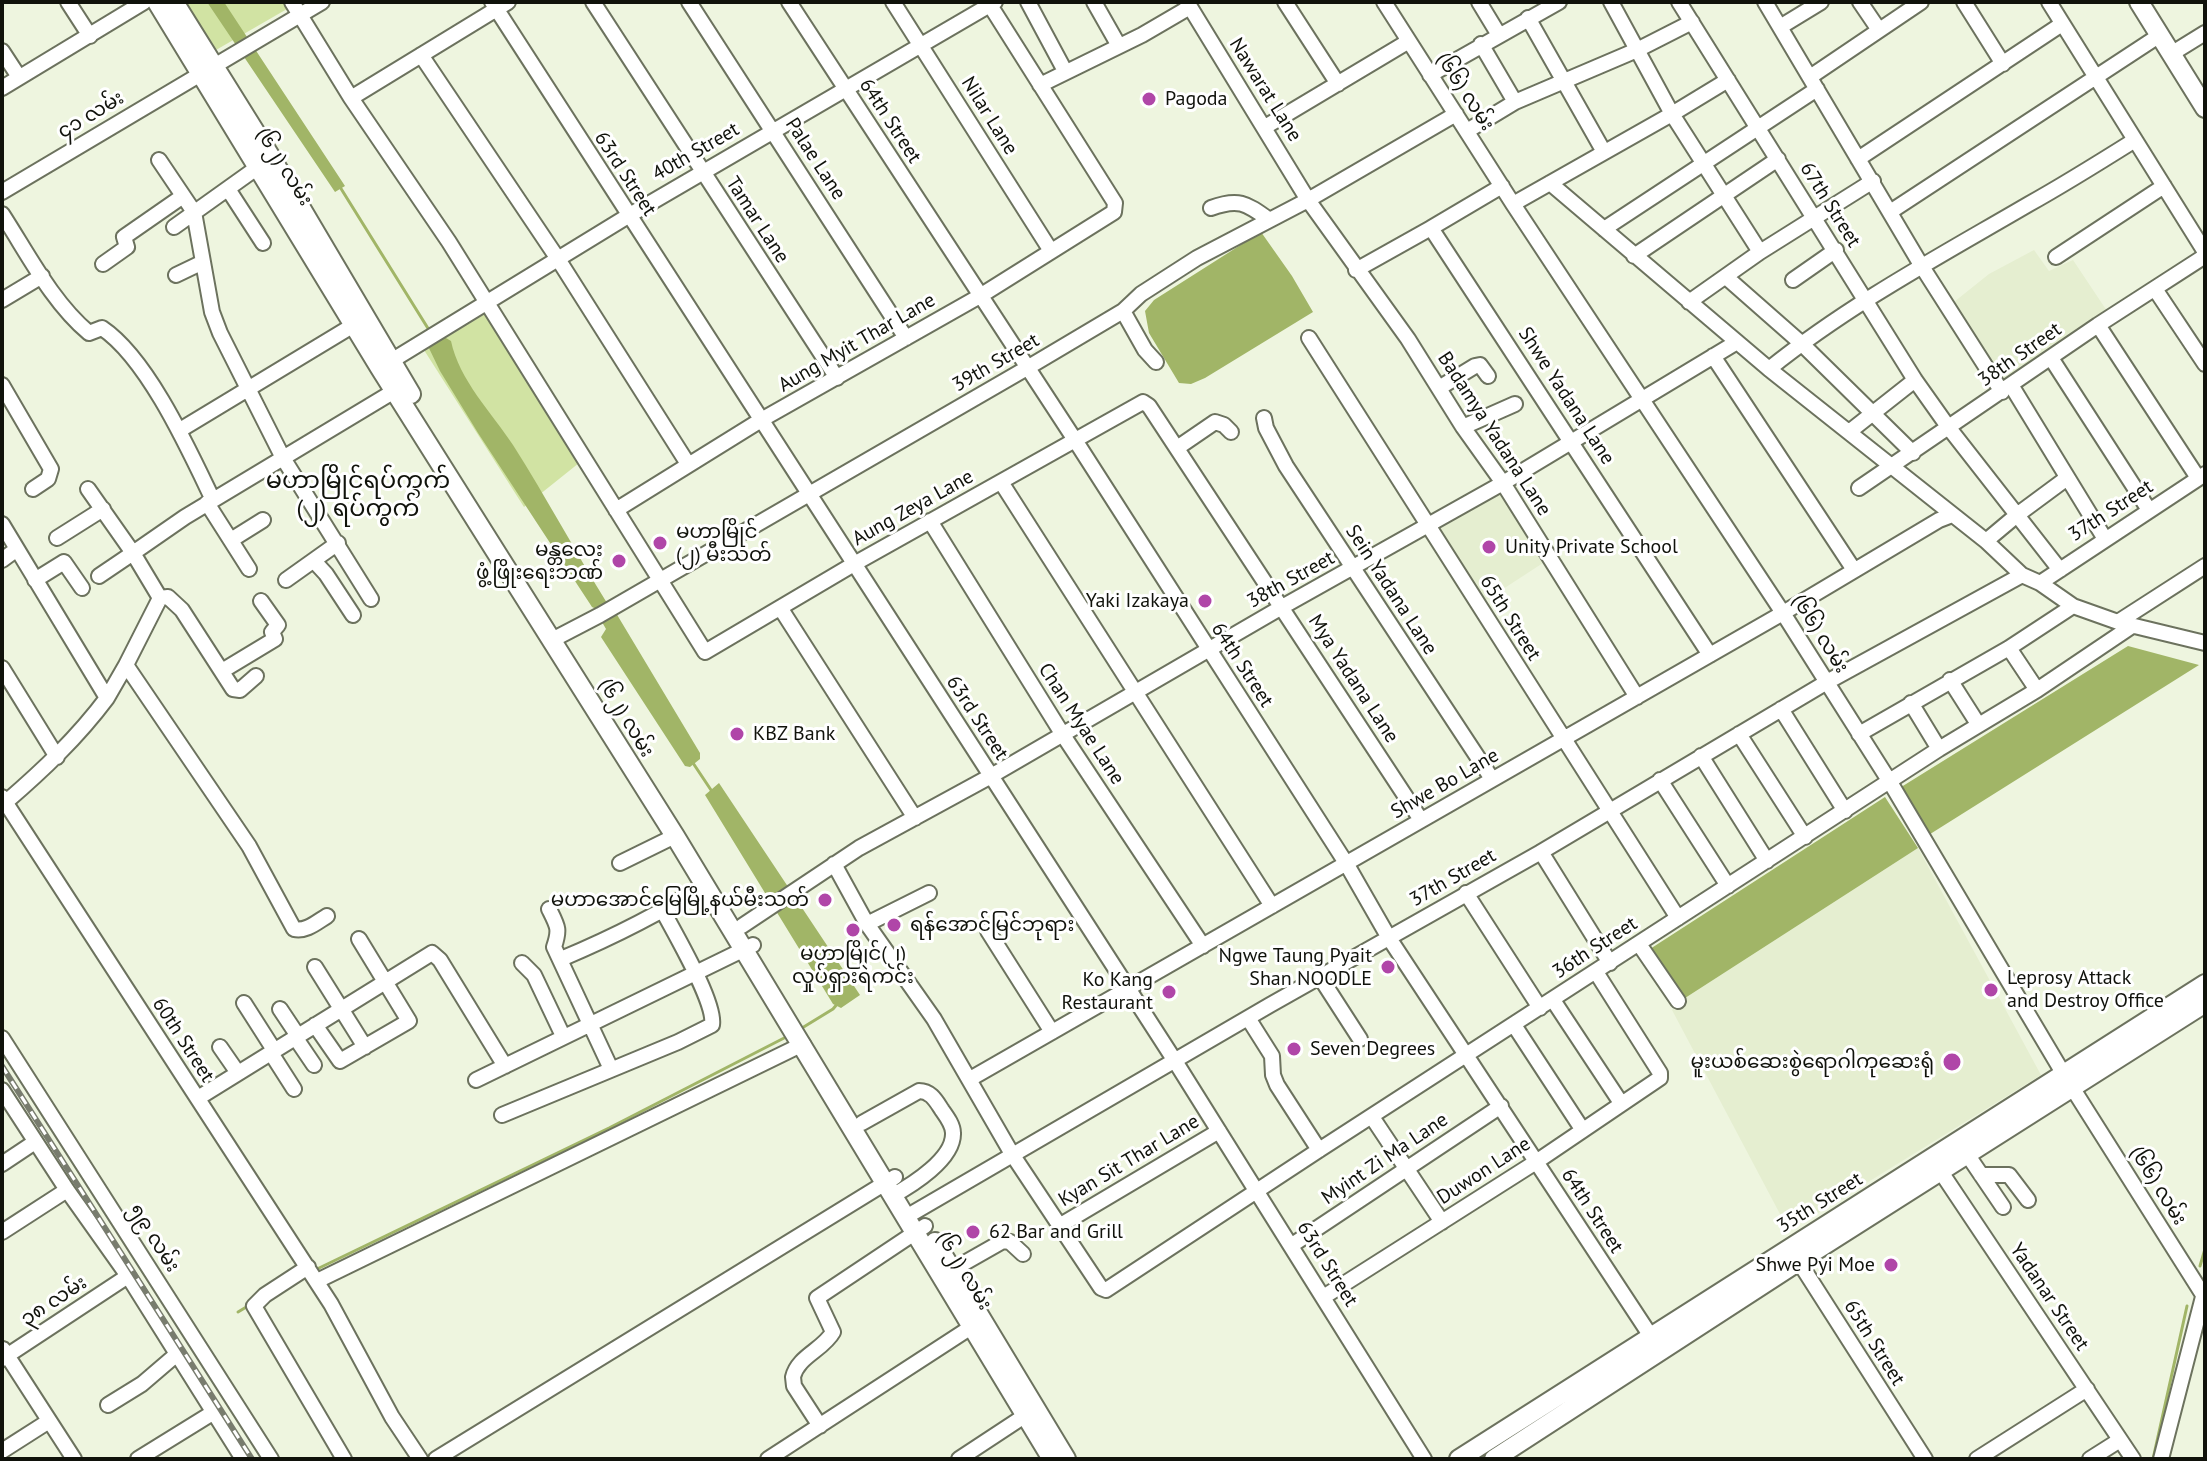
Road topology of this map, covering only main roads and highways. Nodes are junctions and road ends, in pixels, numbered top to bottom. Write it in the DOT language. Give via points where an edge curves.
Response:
graph roads {
  1 [pos="157,2"];
  2 [pos="174,2"];
  3 [pos="2139,2"];
  4 [pos="206,69"];
  5 [pos="2205,108"];
  6 [pos="360,321"];
  7 [pos="557,637"];
  8 [pos="749,948"];
  9 [pos="2202,996"];
  10 [pos="800,1034"];
  11 [pos="2068,1081"];
  12 [pos="1936,1164"];
  13 [pos="894,1187"];
  14 [pos="915,1221"];
  15 [pos="977,1324"];
  16 [pos="1655,1344"];
  17 [pos="1030,1412"];
  18 [pos="1052,1459"];
  19 [pos="1066,1459"];
  20 [pos="1459,1459"];
  21 [pos="1494,1459"];
  1 -- 4 [label="main road, (၆၂) လမ်း"];
  2 -- 4 [label="main road, (၆၂) လမ်း"];
  3 -- 5 [label="main road"];
  4 -- 6 [label="main road, (၆၂) လမ်း" via="258,167"];
  4 -- 6 [label="main road, (၆၂) လမ်း" via="272,159"];
  6 -- 7 [label="main road, (၆၂) လမ်း"];
  7 -- 8 [label="main road, (၆၂) လမ်း" via="704,885"];
  7 -- 8 [label="main road, (၆၂) လမ်း" via="742,926"];
  8 -- 10 [label="main road, (၆၂) လမ်း"];
  9 -- 11 [label="main road, 35th Street"];
  10 -- 13 [label="main road, (၆၂) လမ်း"];
  10 -- 13 [label="main road, (၆၂) လမ်း" via="862,1123"];
  11 -- 12 [label="main road, 35th Street"];
  11 -- 12 [label="main road, 35th Street" via="1967,1154"];
  12 -- 16 [label="main road, 35th Street"];
  13 -- 14 [label="main road, (၆၂) လမ်း"];
  14 -- 15 [label="main road, (၆၂) လမ်း"];
  14 -- 15 [label="main road, (၆၂) လမ်း" via="952,1270"];
  15 -- 17 [label="main road, (၆၂) လမ်း"];
  16 -- 20 [label="main road, 35th Street"];
  16 -- 21 [label="main road, 35th Street"];
  17 -- 18 [label="main road, (၆၂) လမ်း"];
  17 -- 19 [label="main road, (၆၂) လမ်း"];
}
